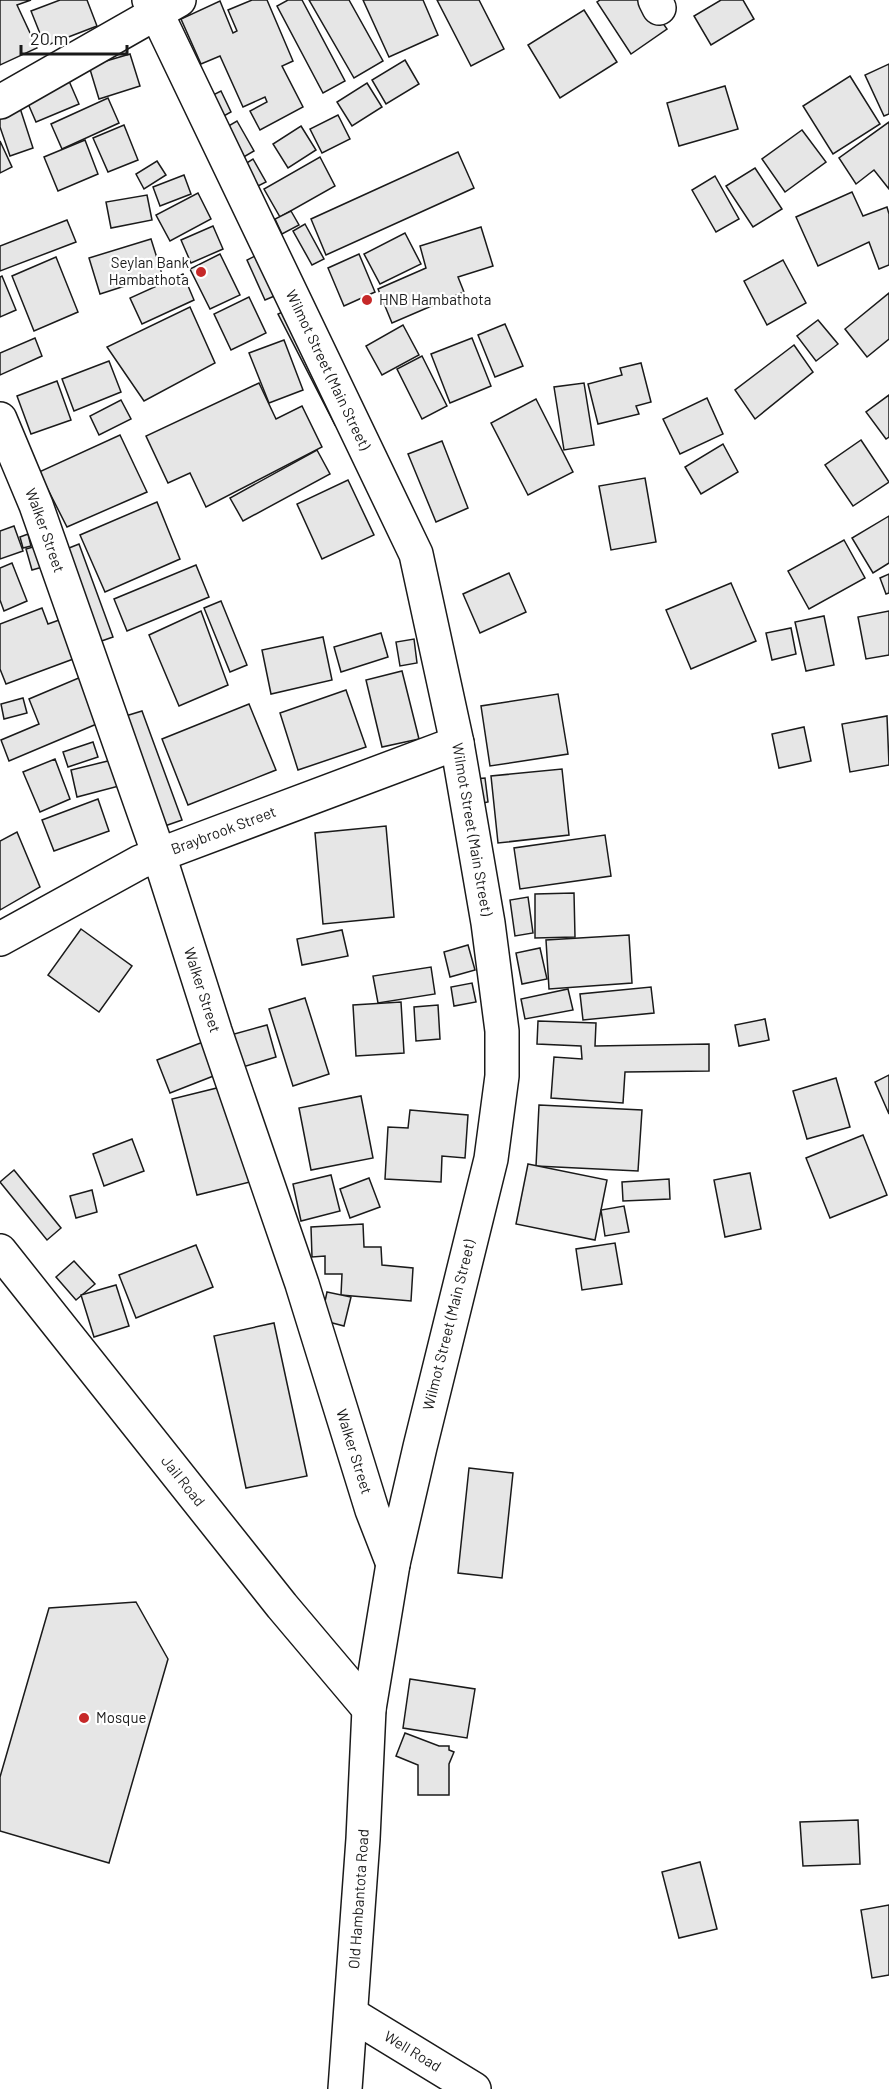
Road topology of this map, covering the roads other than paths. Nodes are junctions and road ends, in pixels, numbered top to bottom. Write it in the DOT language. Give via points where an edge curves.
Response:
graph roads {
  1 [pos="161,4"];
  2 [pos="0,102"];
  3 [pos="0,419"];
  4 [pos="457,743"];
  5 [pos="159,855"];
  6 [pos="0,939"];
  7 [pos="0,1251"];
  8 [pos="393,1564"];
  9 [pos="369,1709"];
  10 [pos="351,2014"];
  11 [pos="345,2089"];
  12 [pos="474,2089"];
  1 -- 2 [label="main road"];
  1 -- 4 [label="main road, Wilmot Street (Main Street)" via="416,554"];
  3 -- 5 [label="main road, Walker Street" via="36,505"];
  4 -- 5 [label="main road, Braybrook Street"];
  4 -- 8 [label="main road, Wilmot Street (Main Street)" via="498,991 502,1076 491,1160"];
  5 -- 6 [label="main road, Braybrook Street"];
  5 -- 8 [label="main road, Walker Street" via="302,1284 372,1510"];
  7 -- 9 [label="main road, Jail Road" via="282,1606"];
  8 -- 9 [label="main road, Wilmot Street (Main Street)"];
  9 -- 10 [label="main road, Old Hambantota Road"];
  10 -- 11 [label="main road, Old Hambantota Road"];
  10 -- 12 [label="main road, Well Road"];
}
